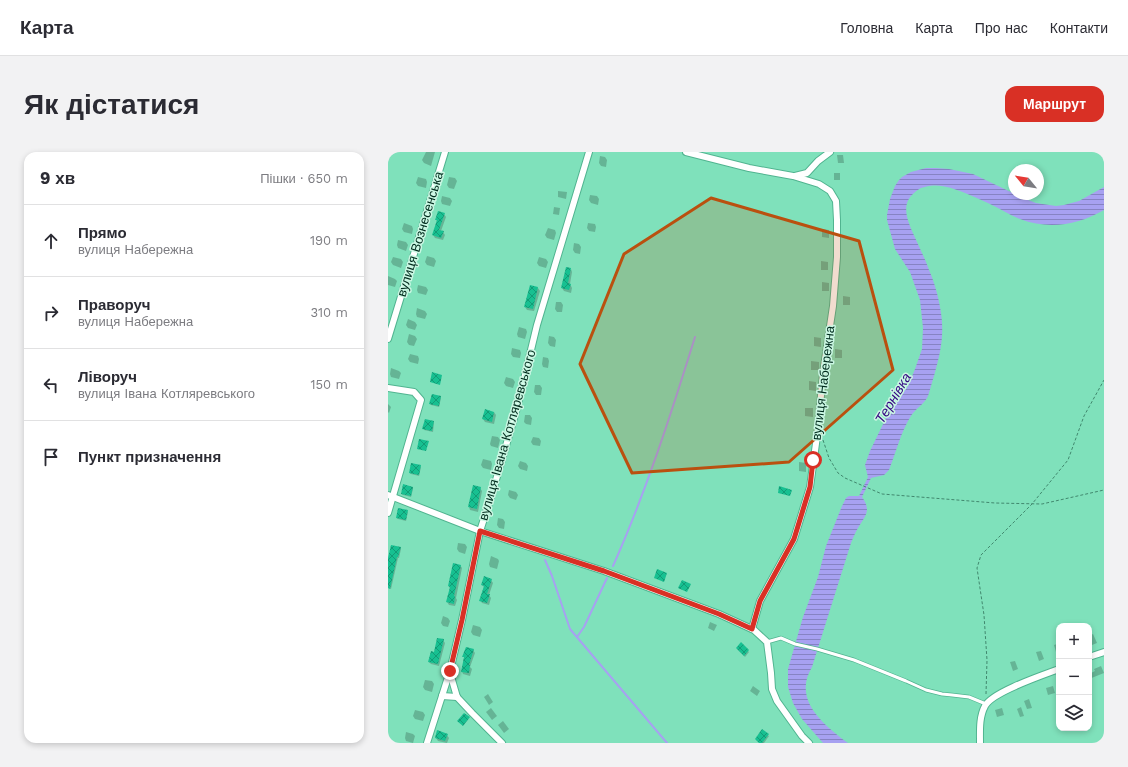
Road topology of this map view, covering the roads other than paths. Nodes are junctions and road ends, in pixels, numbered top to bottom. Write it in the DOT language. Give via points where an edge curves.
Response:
graph roads {
  1 [pos="445,152"];
  2 [pos="589,152"];
  3 [pos="686,152"];
  4 [pos="830,152"];
  5 [pos="793,176"];
  6 [pos="388,339"];
  7 [pos="388,388"];
  8 [pos="390,496"];
  9 [pos="388,513"];
  10 [pos="480,531"];
  11 [pos="752,629"];
  12 [pos="767,642"];
  13 [pos="1104,652"];
  14 [pos="1092,656"];
  15 [pos="1056,670"];
  16 [pos="450,671"];
  17 [pos="442,696"];
  18 [pos="457,697"];
  19 [pos="986,704"];
  20 [pos="427,743"];
  21 [pos="502,743"];
  22 [pos="809,743"];
  23 [pos="980,743"];
  1 -- 6 [label="street, вулиця Вознесенська"];
  2 -- 10 [label="street, вулиця Івана Котляревського" via="537,325 517,408"];
  3 -- 5 [label="street, вулиця Набережна"];
  4 -- 5 [label="street" via="807,173"];
  5 -- 11 [label="street, вулиця Набережна" via="819,184 830,191 836,201 837,257 833,306 810,487 794,539 760,601"];
  7 -- 8 [label="street" via="414,392 421,400"];
  8 -- 9 [label="street"];
  8 -- 10 [label="street"];
  10 -- 11 [label="street" via="604,571"];
  10 -- 16 [label="street, вулиця Івана Котляревського"];
  11 -- 12 [label="street"];
  12 -- 19 [label="lane" via="781,638 874,667 930,692 969,697"];
  12 -- 22 [label="street" via="772,689 777,701"];
  13 -- 14 [label="street"];
  15 -- 19 [label="street" via="1003,692"];
  16 -- 17 [label="street, вулиця Івана Котляревського"];
  16 -- 18 [label="street"];
  17 -- 18 [label="street"];
  17 -- 20 [label="street, вулиця Івана Котляревського"];
  18 -- 21 [label="street"];
  19 -- 23 [label="street" via="981,719"];
}
